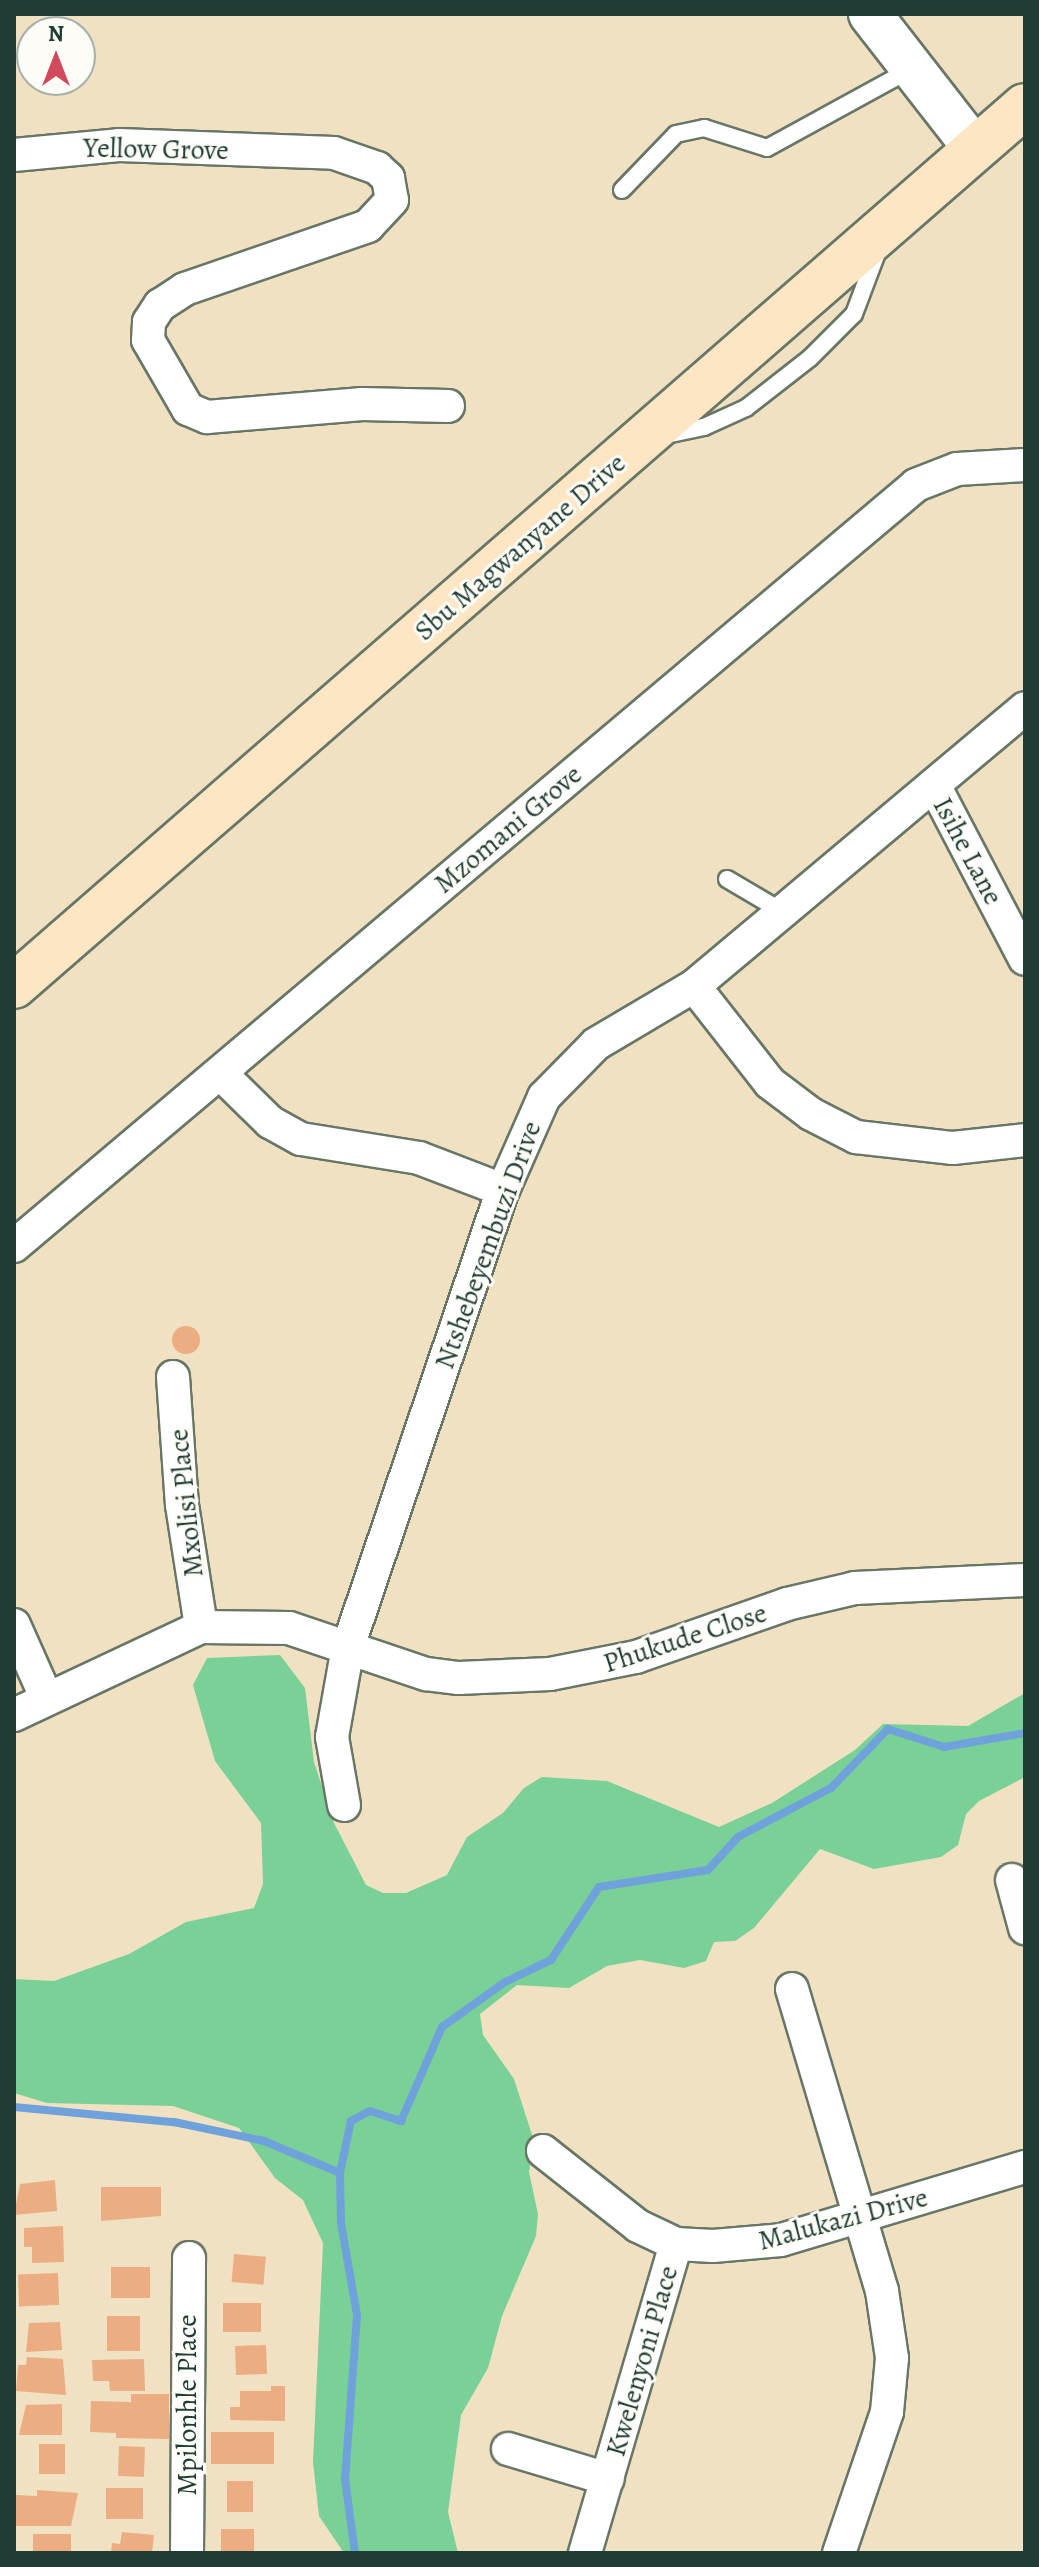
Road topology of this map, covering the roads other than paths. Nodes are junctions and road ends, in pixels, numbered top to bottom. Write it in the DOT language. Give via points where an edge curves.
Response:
graph roads {
  1 [pos="870,14"];
  2 [pos="912,68"];
  3 [pos="1025,106"];
  4 [pos="975,149"];
  5 [pos="14,155"];
  6 [pos="622,190"];
  7 [pos="448,406"];
  8 [pos="1025,465"];
  9 [pos="1025,708"];
  10 [pos="934,785"];
  11 [pos="727,879"];
  12 [pos="783,912"];
  13 [pos="1025,959"];
  14 [pos="14,986"];
  15 [pos="694,986"];
  16 [pos="220,1073"];
  17 [pos="1025,1140"];
  18 [pos="503,1190"];
  19 [pos="14,1246"];
  20 [pos="173,1377"];
  21 [pos="1025,1580"];
  22 [pos="14,1625"];
  23 [pos="201,1627"];
  24 [pos="348,1647"];
  25 [pos="47,1699"];
  26 [pos="14,1715"];
  27 [pos="344,1805"];
  28 [pos="1012,1880"];
  29 [pos="1025,1928"];
  30 [pos="792,1989"];
  31 [pos="543,2151"];
  32 [pos="1025,2167"];
  33 [pos="859,2217"];
  34 [pos="676,2244"];
  35 [pos="189,2258"];
  36 [pos="508,2449"];
  37 [pos="608,2479"];
  38 [pos="187,2553"];
  39 [pos="585,2553"];
  40 [pos="839,2553"];
  1 -- 2 [label="street"];
  2 -- 4 [label="street"];
  2 -- 6 [label="lane" via="767,148 704,128 676,134"];
  3 -- 4 [label="main road, Sbu Magwanyane Drive"];
  4 -- 14 [label="main road, Sbu Magwanyane Drive"];
  5 -- 7 [label="street, Yellow Grove" via="119,145 334,153 377,168 393,189 385,213 368,226 185,289 160,305 149,322 154,355 188,409 207,417 362,404"];
  8 -- 16 [label="street, Mzomani Grove" via="957,469 916,485"];
  9 -- 10 [label="street, Ntshebeyembuzi Drive"];
  10 -- 12 [label="street, Ntshebeyembuzi Drive"];
  10 -- 13 [label="street, Isihe Lane"];
  11 -- 12 [label="lane"];
  12 -- 15 [label="street, Ntshebeyembuzi Drive"];
  15 -- 17 [label="street" via="770,1083 811,1114 856,1137 953,1148"];
  15 -- 18 [label="street, Ntshebeyembuzi Drive" via="596,1044 563,1073 525,1131"];
  16 -- 18 [label="street" via="270,1122 301,1139 419,1158"];
  16 -- 19 [label="street, Mzomani Grove"];
  18 -- 24 [label="street, Ntshebeyembuzi Drive"];
  20 -- 23 [label="street, Mxolisi Place" via="182,1505"];
  21 -- 24 [label="street, Phukude Close" via="855,1588 787,1604 636,1657 550,1674 426,1674"];
  22 -- 25 [label="street"];
  23 -- 24 [label="street" via="289,1628"];
  23 -- 25 [label="street"];
  24 -- 27 [label="street, Ntshebeyembuzi Drive" via="332,1737"];
  25 -- 26 [label="street"];
  28 -- 29 [label="street"];
  30 -- 33 [label="street"];
  31 -- 34 [label="street, Malukazi Drive" via="607,2206"];
  32 -- 33 [label="street, Malukazi Drive"];
  33 -- 34 [label="street, Malukazi Drive" via="742,2246"];
  33 -- 40 [label="street" via="882,2291 890,2387 887,2412"];
  34 -- 37 [label="street, Kwelenyoni Place"];
  35 -- 38 [label="street, Mpilonhle Place"];
  36 -- 37 [label="street, Kwelenyoni Place"];
  37 -- 39 [label="street, Kwelenyoni Place"];
}
